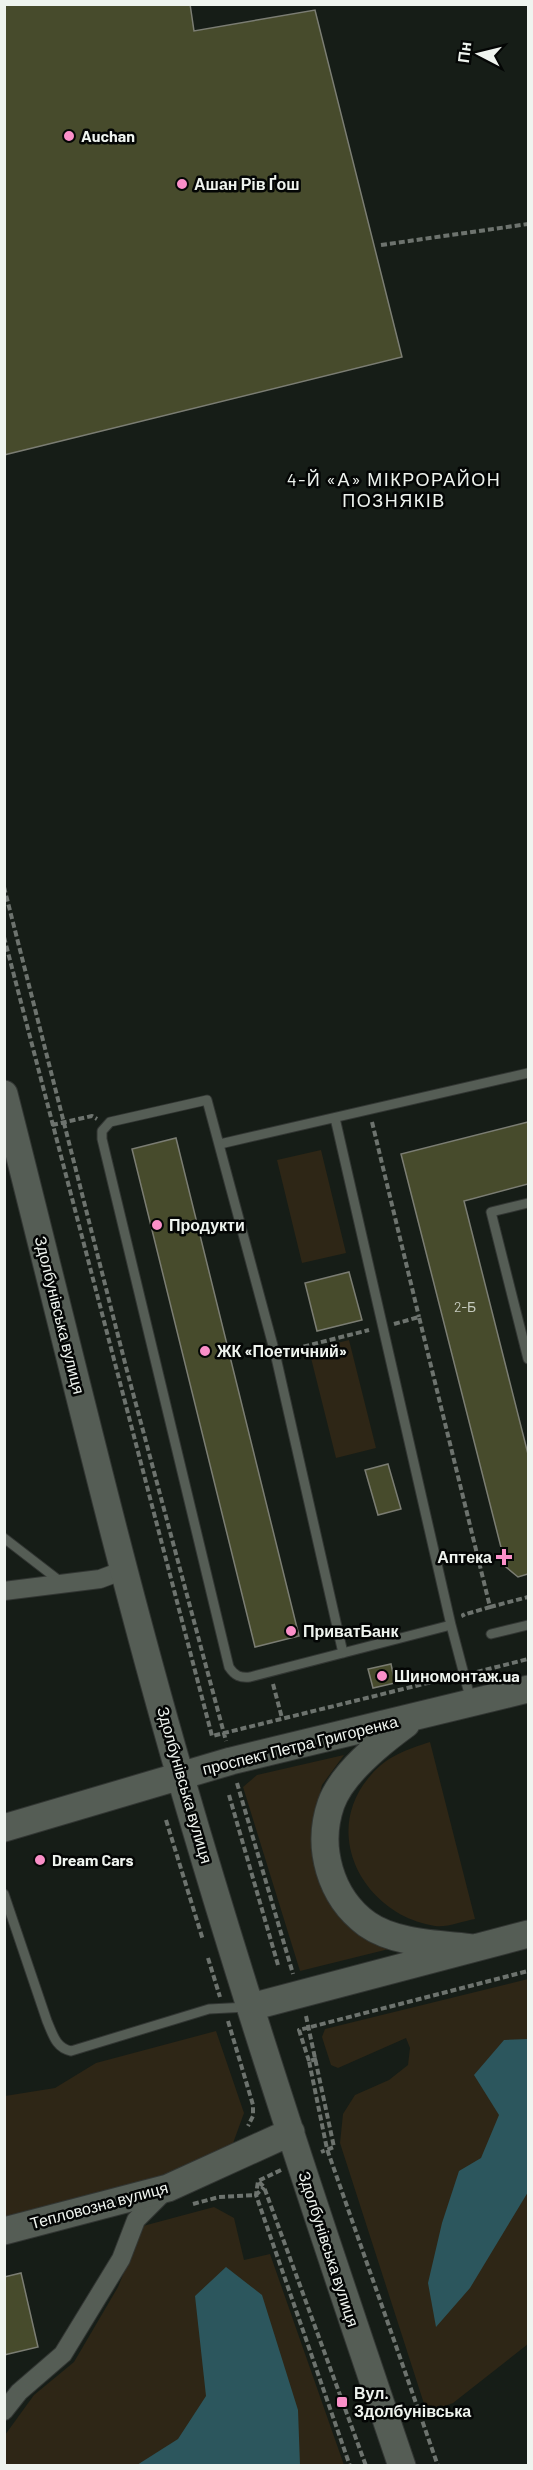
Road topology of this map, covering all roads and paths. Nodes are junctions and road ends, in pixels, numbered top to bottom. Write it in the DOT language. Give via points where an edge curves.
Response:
graph roads {
  1 [pos="528,224"];
  2 [pos="381,245"];
  3 [pos="4,886"];
  4 [pos="4,937"];
  5 [pos="528,1073"];
  6 [pos="4,1094"];
  7 [pos="369,1110"];
  8 [pos="335,1118"];
  9 [pos="65,1122"];
  10 [pos="52,1125"];
  11 [pos="105,1125"];
  12 [pos="220,1144"];
  13 [pos="528,1203"];
  14 [pos="419,1317"];
  15 [pos="383,1327"];
  16 [pos="275,1353"];
  17 [pos="528,1359"];
  18 [pos="4,1538"];
  19 [pos="124,1570"];
  20 [pos="63,1584"];
  21 [pos="4,1591"];
  22 [pos="528,1598"];
  23 [pos="490,1607"];
  24 [pos="451,1625"];
  25 [pos="528,1625"];
  26 [pos="466,1626"];
  27 [pos="491,1634"];
  28 [pos="343,1653"];
  29 [pos="528,1659"];
  30 [pos="270,1672"];
  31 [pos="464,1674"];
  32 [pos="528,1689"];
  33 [pos="471,1703"];
  34 [pos="282,1718"];
  35 [pos="414,1718"];
  36 [pos="224,1733"];
  37 [pos="231,1761"];
  38 [pos="180,1775"];
  39 [pos="228,1795"];
  40 [pos="4,1828"];
  41 [pos="4,1894"];
  42 [pos="528,1934"];
  43 [pos="474,1948"];
  44 [pos="278,1965"];
  45 [pos="528,1971"];
  46 [pos="299,1993"];
  47 [pos="250,2007"];
  48 [pos="310,2027"];
  49 [pos="317,2059"];
  50 [pos="309,2061"];
  51 [pos="253,2105"];
  52 [pos="291,2132"];
  53 [pos="241,2133"];
  54 [pos="327,2149"];
  55 [pos="300,2162"];
  56 [pos="258,2181"];
  57 [pos="264,2187"];
  58 [pos="256,2194"];
  59 [pos="178,2197"];
  60 [pos="4,2231"];
  61 [pos="4,2411"];
  62 [pos="350,2466"];
  63 [pos="366,2466"];
  64 [pos="402,2466"];
  65 [pos="438,2466"];
  1 -- 2 [label="path"];
  3 -- 9 [label="path"];
  4 -- 10 [label="path"];
  5 -- 7 [label="lane"];
  6 -- 19 [label="main road, Здолбунівська вулиця"];
  7 -- 8 [label="lane"];
  7 -- 14 [label="path"];
  8 -- 12 [label="lane"];
  8 -- 15 [label="lane"];
  9 -- 10 [label="path"];
  9 -- 11 [label="path" via="92,1116"];
  9 -- 36 [label="path"];
  10 -- 36 [label="path" via="210,1729 213,1736"];
  11 -- 12 [label="lane" via="207,1100"];
  11 -- 30 [label="lane" via="102,1139 229,1667 241,1678"];
  12 -- 16 [label="lane"];
  13 -- 17 [label="lane" via="491,1212"];
  14 -- 15 [label="path"];
  14 -- 23 [label="path"];
  15 -- 16 [label="path"];
  15 -- 24 [label="lane"];
  16 -- 28 [label="lane"];
  18 -- 20 [label="lane"];
  19 -- 20 [label="street" via="100,1579"];
  19 -- 38 [label="main road, Здолбунівська вулиця"];
  20 -- 21 [label="street"];
  22 -- 23 [label="path"];
  23 -- 26 [label="path" via="463,1615"];
  24 -- 28 [label="lane"];
  24 -- 31 [label="lane"];
  25 -- 27 [label="lane"];
  28 -- 30 [label="lane"];
  29 -- 31 [label="path"];
  30 -- 34 [label="path"];
  31 -- 33 [label="lane"];
  31 -- 34 [label="path"];
  32 -- 33 [label="main road, проспект Петра Григоренка"];
  33 -- 35 [label="main road, проспект Петра Григоренка"];
  34 -- 36 [label="path"];
  35 -- 37 [label="main road, проспект Петра Григоренка"];
  35 -- 43 [label="main road" via="374,1747 332,1803 325,1840 328,1867 337,1892 368,1924 407,1941"];
  36 -- 37 [label="path"];
  37 -- 38 [label="main road, проспект Петра Григоренка"];
  37 -- 46 [label="path"];
  38 -- 40 [label="main road, проспект Петра Григоренка"];
  38 -- 47 [label="main road, Здолбунівська вулиця"];
  39 -- 44 [label="path"];
  41 -- 47 [label="lane" via="54,2039 62,2049 71,2051 209,2009"];
  42 -- 43 [label="main road"];
  43 -- 46 [label="main road"];
  45 -- 48 [label="path"];
  46 -- 47 [label="main road"];
  46 -- 48 [label="path"];
  47 -- 52 [label="main road, Здолбунівська вулиця"];
  48 -- 49 [label="path"];
  48 -- 50 [label="path" via="299,2030"];
  49 -- 50 [label="path"];
  49 -- 54 [label="path" via="334,2146"];
  50 -- 54 [label="path"];
  51 -- 53 [label="path" via="253,2116"];
  52 -- 55 [label="main road, Здолбунівська вулиця"];
  52 -- 59 [label="main road, Тепловозна вулиця"];
  54 -- 55 [label="path"];
  54 -- 65 [label="path"];
  55 -- 56 [label="path"];
  55 -- 64 [label="main road, Здолбунівська вулиця"];
  56 -- 57 [label="path"];
  56 -- 58 [label="path"];
  57 -- 58 [label="path"];
  57 -- 63 [label="path"];
  58 -- 59 [label="path"];
  58 -- 62 [label="path"];
  59 -- 60 [label="main road, Тепловозна вулиця"];
  59 -- 61 [label="street" via="136,2220 121,2259 63,2354 19,2392"];
}
